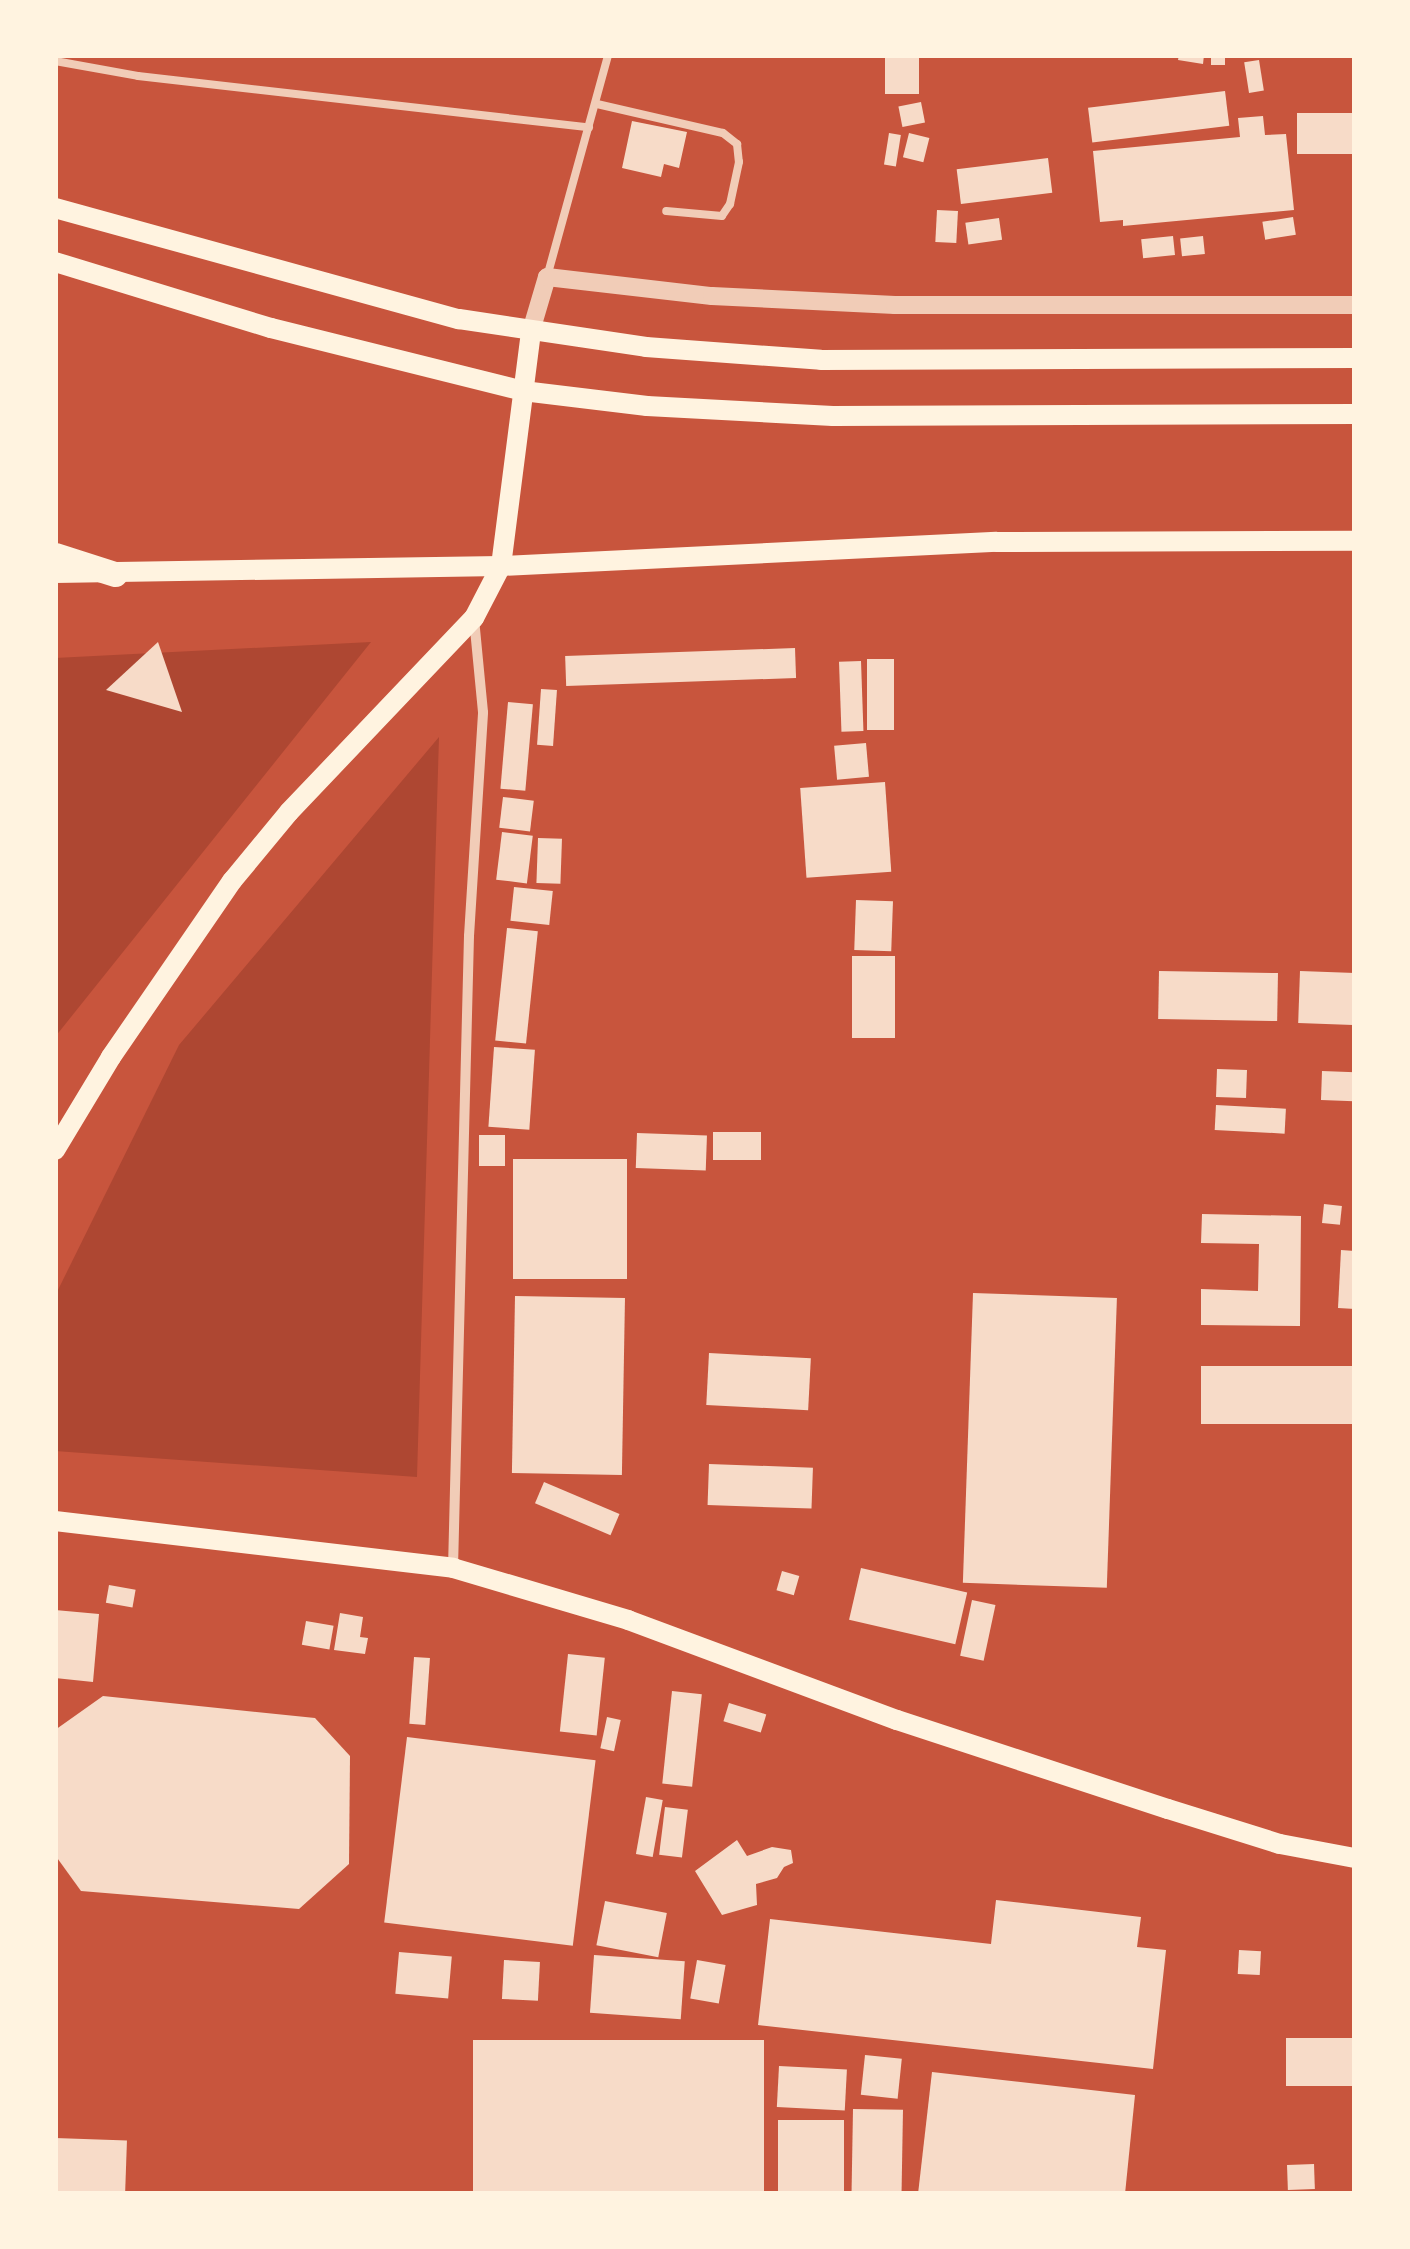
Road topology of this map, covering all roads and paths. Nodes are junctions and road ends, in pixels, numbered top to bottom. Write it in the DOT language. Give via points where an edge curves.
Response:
graph roads {
  1 [pos="608,55"];
  2 [pos="55,61"];
  3 [pos="597,104"];
  4 [pos="589,127"];
  5 [pos="55,208"];
  6 [pos="666,211"];
  7 [pos="55,262"];
  8 [pos="546,277"];
  9 [pos="1355,305"];
  10 [pos="531,331"];
  11 [pos="1355,358"];
  12 [pos="524,392"];
  13 [pos="1355,414"];
  14 [pos="1355,541"];
  15 [pos="55,556"];
  16 [pos="501,566"];
  17 [pos="55,573"];
  18 [pos="116,574"];
  19 [pos="474,618"];
  20 [pos="55,1150"];
  21 [pos="55,1521"];
  22 [pos="453,1568"];
  23 [pos="1355,1858"];
  1 -- 3 [label="lane"];
  2 -- 4 [label="lane"];
  3 -- 4 [label="lane"];
  3 -- 6 [label="lane" via="723,133 737,144 728,211 716,219"];
  4 -- 8 [label="lane"];
  5 -- 10 [label="main road" via="459,319"];
  7 -- 12 [label="main road" via="271,328"];
  8 -- 9 [label="street" via="712,296 912,306"];
  8 -- 10 [label="street"];
  10 -- 11 [label="main road" via="821,360"];
  10 -- 12 [label="main road"];
  12 -- 13 [label="main road" via="833,416"];
  12 -- 16 [label="main road"];
  14 -- 16 [label="main road" via="996,542"];
  15 -- 18 [label="main road"];
  16 -- 18 [label="main road"];
  16 -- 19 [label="main road"];
  17 -- 18 [label="main road"];
  19 -- 20 [label="main road" via="232,881"];
  19 -- 22 [label="street" via="483,712 469,936"];
  21 -- 22 [label="main road"];
  22 -- 23 [label="main road" via="628,1620 897,1720 1168,1810 1280,1844"];
}
